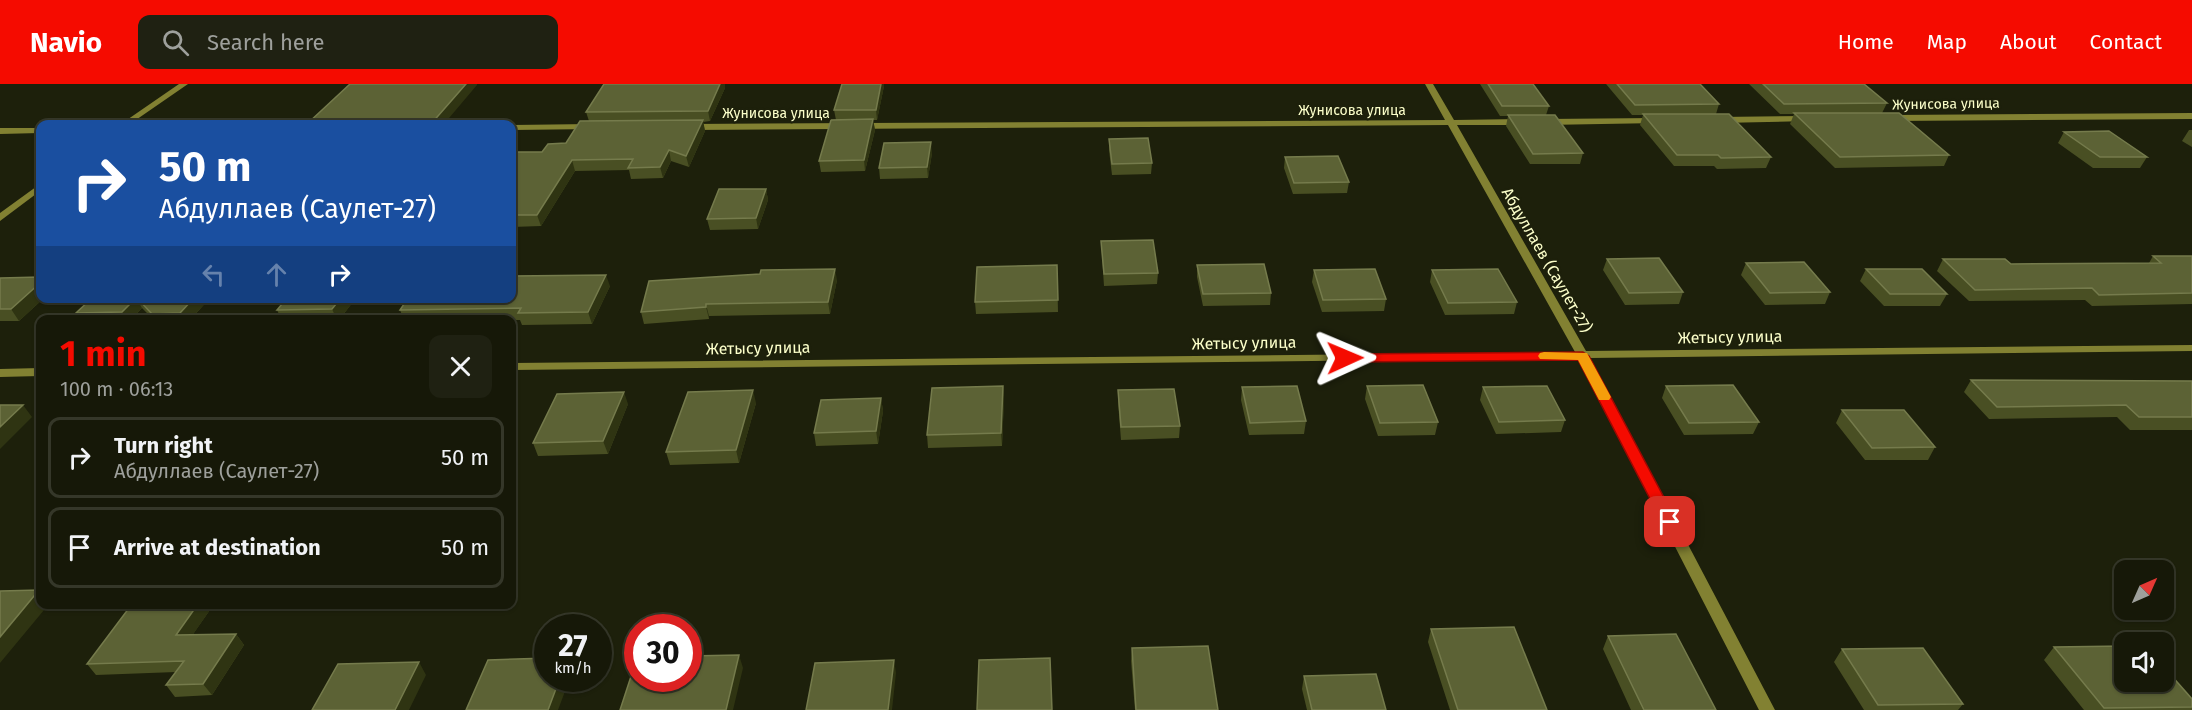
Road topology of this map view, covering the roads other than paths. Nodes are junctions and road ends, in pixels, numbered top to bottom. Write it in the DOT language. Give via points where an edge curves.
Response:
graph roads {
  1 [pos="184,84"];
  2 [pos="1430,84"];
  3 [pos="2192,116"];
  4 [pos="1881,118"];
  5 [pos="1821,119"];
  6 [pos="131,120"];
  7 [pos="1665,120"];
  8 [pos="1713,120"];
  9 [pos="1449,122"];
  10 [pos="606,127"];
  11 [pos="678,127"];
  12 [pos="516,128"];
  13 [pos="0,131"];
  14 [pos="36,131"];
  15 [pos="36,190"];
  16 [pos="0,218"];
  17 [pos="2192,348"];
  18 [pos="1583,356"];
  19 [pos="516,367"];
  20 [pos="36,372"];
  21 [pos="0,373"];
  22 [pos="1767,710"];
  1 -- 6 [label="street"];
  2 -- 9 [label="street, Абдуллаев (Саулет-27)"];
  3 -- 4 [label="street, Жунисова улица"];
  5 -- 8 [label="street"];
  7 -- 9 [label="street, Жунисова улица"];
  9 -- 11 [label="street, Жунисова улица"];
  9 -- 18 [label="street, Абдуллаев (Саулет-27)"];
  10 -- 12 [label="street"];
  13 -- 14 [label="street"];
  15 -- 16 [label="street"];
  17 -- 18 [label="street, Жетысу улица"];
  18 -- 19 [label="street, Жетысу улица"];
  18 -- 22 [label="street, Абдуллаев (Саулет-27)"];
  20 -- 21 [label="street"];
}
